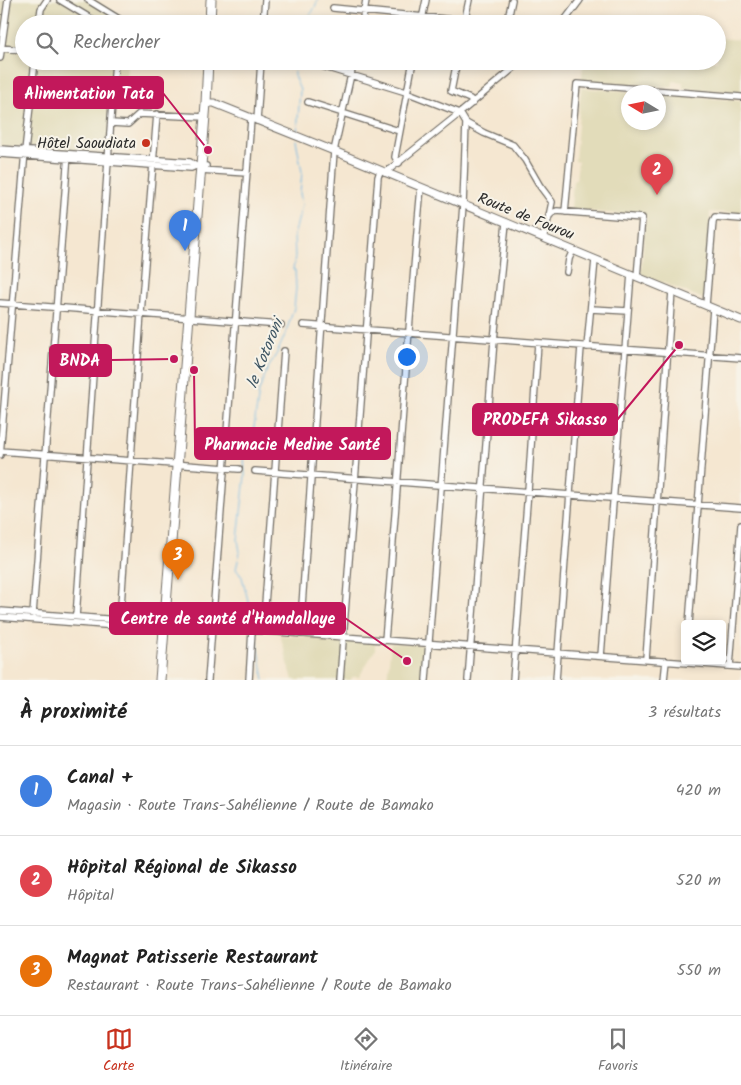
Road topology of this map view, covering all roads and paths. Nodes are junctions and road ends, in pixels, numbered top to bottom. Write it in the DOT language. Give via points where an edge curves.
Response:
graph roads {
  1 [pos="8,0"];
  2 [pos="47,0"];
  3 [pos="60,0"];
  4 [pos="88,0"];
  5 [pos="211,0"];
  6 [pos="216,0"];
  7 [pos="265,0"];
  8 [pos="366,0"];
  9 [pos="426,0"];
  10 [pos="469,0"];
  11 [pos="512,0"];
  12 [pos="580,0"];
  13 [pos="333,8"];
  14 [pos="364,10"];
  15 [pos="40,15"];
  16 [pos="85,15"];
  17 [pos="112,15"];
  18 [pos="210,15"];
  19 [pos="215,15"];
  20 [pos="264,15"];
  21 [pos="363,15"];
  22 [pos="413,15"];
  23 [pos="423,15"];
  24 [pos="466,15"];
  25 [pos="509,15"];
  26 [pos="569,15"];
  27 [pos="1,48"];
  28 [pos="15,49"];
  29 [pos="0,58"];
  30 [pos="34,70"];
  31 [pos="114,70"];
  32 [pos="208,70"];
  33 [pos="211,70"];
  34 [pos="260,70"];
  35 [pos="335,70"];
  36 [pos="353,70"];
  37 [pos="411,70"];
  38 [pos="456,70"];
  39 [pos="505,70"];
  40 [pos="512,70"];
  41 [pos="508,74"];
  42 [pos="352,75"];
  43 [pos="406,92"];
  44 [pos="741,97"];
  45 [pos="308,102"];
  46 [pos="208,103"];
  47 [pos="473,103"];
  48 [pos="343,113"];
  49 [pos="460,113"];
  50 [pos="157,114"];
  51 [pos="204,117"];
  52 [pos="254,120"];
  53 [pos="466,123"];
  54 [pos="111,124"];
  55 [pos="399,131"];
  56 [pos="0,149"];
  57 [pos="334,151"];
  58 [pos="24,153"];
  59 [pos="0,154"];
  60 [pos="68,156"];
  61 [pos="109,160"];
  62 [pos="154,163"];
  63 [pos="399,163"];
  64 [pos="202,168"];
  65 [pos="383,172"];
  66 [pos="247,173"];
  67 [pos="421,188"];
  68 [pos="463,205"];
  69 [pos="565,212"];
  70 [pos="549,216"];
  71 [pos="741,219"];
  72 [pos="506,223"];
  73 [pos="543,238"];
  74 [pos="574,250"];
  75 [pos="595,260"];
  76 [pos="567,272"];
  77 [pos="634,276"];
  78 [pos="672,291"];
  79 [pos="0,303"];
  80 [pos="11,304"];
  81 [pos="706,305"];
  82 [pos="56,308"];
  83 [pos="590,309"];
  84 [pos="714,309"];
  85 [pos="98,311"];
  86 [pos="628,311"];
  87 [pos="141,313"];
  88 [pos="190,317"];
  89 [pos="741,320"];
  90 [pos="236,321"];
  91 [pos="281,325"];
  92 [pos="303,325"];
  93 [pos="323,327"];
  94 [pos="367,330"];
  95 [pos="407,334"];
  96 [pos="451,336"];
  97 [pos="494,340"];
  98 [pos="538,343"];
  99 [pos="584,347"];
  100 [pos="625,349"];
  101 [pos="284,351"];
  102 [pos="669,353"];
  103 [pos="710,356"];
  104 [pos="741,358"];
  105 [pos="0,453"];
  106 [pos="45,455"];
  107 [pos="88,458"];
  108 [pos="131,461"];
  109 [pos="179,465"];
  110 [pos="224,468"];
  111 [pos="239,469"];
  112 [pos="255,471"];
  113 [pos="276,472"];
  114 [pos="311,475"];
  115 [pos="355,478"];
  116 [pos="398,481"];
  117 [pos="441,484"];
  118 [pos="483,487"];
  119 [pos="528,491"];
  120 [pos="570,495"];
  121 [pos="613,498"];
  122 [pos="657,501"];
  123 [pos="698,504"];
  124 [pos="741,508"];
  125 [pos="741,524"];
  126 [pos="739,589"];
  127 [pos="0,611"];
  128 [pos="33,614"];
  129 [pos="0,617"];
  130 [pos="76,617"];
  131 [pos="120,620"];
  132 [pos="689,620"];
  133 [pos="166,627"];
  134 [pos="212,627"];
  135 [pos="252,630"];
  136 [pos="261,631"];
  137 [pos="300,634"];
  138 [pos="343,637"];
  139 [pos="385,640"];
  140 [pos="428,643"];
  141 [pos="471,646"];
  142 [pos="514,650"];
  143 [pos="558,653"];
  144 [pos="601,656"];
  145 [pos="646,659"];
  146 [pos="666,661"];
  147 [pos="681,662"];
  148 [pos="719,665"];
  149 [pos="730,666"];
  150 [pos="741,666"];
  151 [pos="160,680"];
  152 [pos="165,680"];
  153 [pos="208,680"];
  154 [pos="249,680"];
  155 [pos="340,680"];
  156 [pos="426,680"];
  157 [pos="468,680"];
  158 [pos="513,680"];
  159 [pos="556,680"];
  160 [pos="664,680"];
  1 -- 27 [label="street"];
  2 -- 15 [label="street"];
  3 -- 16 [label="street"];
  4 -- 17 [label="street"];
  5 -- 18 [label="highway"];
  6 -- 19 [label="highway"];
  7 -- 20 [label="street"];
  8 -- 14 [label="street"];
  9 -- 23 [label="street"];
  10 -- 24 [label="street"];
  11 -- 25 [label="street"];
  12 -- 26 [label="street"];
  13 -- 14 [label="street"];
  14 -- 21 [label="street"];
  14 -- 22 [label="street"];
  27 -- 28 [label="street"];
  27 -- 29 [label="street"];
  30 -- 58 [label="street"];
  31 -- 54 [label="street"];
  32 -- 46 [label="highway"];
  33 -- 46 [label="highway"];
  34 -- 52 [label="street"];
  35 -- 42 [label="street"];
  36 -- 42 [label="street"];
  37 -- 43 [label="street"];
  38 -- 47 [label="street" via="451,91"];
  39 -- 41 [label="street"];
  40 -- 41 [label="street"];
  41 -- 47 [label="street"];
  42 -- 43 [label="street"];
  42 -- 48 [label="street"];
  43 -- 49 [label="street"];
  43 -- 55 [label="street"];
  44 -- 69 [label="street" via="577,84"];
  45 -- 48 [label="street"];
  46 -- 51 [label="highway"];
  46 -- 52 [label="main road, Route de Fourou"];
  46 -- 64 [label="highway"];
  47 -- 49 [label="street"];
  48 -- 55 [label="street"];
  48 -- 57 [label="street"];
  49 -- 53 [label="street"];
  49 -- 63 [label="street"];
  50 -- 51 [label="street"];
  50 -- 54 [label="street" via="139,114 128,124"];
  50 -- 62 [label="street"];
  51 -- 64 [label="highway"];
  52 -- 57 [label="main road, Route de Fourou"];
  52 -- 66 [label="street"];
  53 -- 68 [label="street"];
  53 -- 70 [label="street" via="513,146 552,202"];
  54 -- 61 [label="street"];
  55 -- 63 [label="street" via="395,157"];
  56 -- 58 [label="street"];
  57 -- 65 [label="main road, Route de Fourou"];
  57 -- 93 [label="street"];
  58 -- 59 [label="street"];
  58 -- 60 [label="street"];
  58 -- 80 [label="street"];
  60 -- 61 [label="street"];
  60 -- 82 [label="street"];
  61 -- 62 [label="street"];
  61 -- 85 [label="street"];
  62 -- 64 [label="street" via="190,162"];
  62 -- 87 [label="street"];
  63 -- 65 [label="street"];
  64 -- 66 [label="street"];
  64 -- 88 [label="highway"];
  65 -- 67 [label="main road, Route de Fourou"];
  65 -- 94 [label="street" via="378,177"];
  66 -- 90 [label="street"];
  67 -- 68 [label="main road, Route de Fourou"];
  67 -- 95 [label="street"];
  68 -- 72 [label="main road, Route de Fourou"];
  68 -- 96 [label="street"];
  69 -- 70 [label="street" via="558,211"];
  69 -- 77 [label="street" via="642,218"];
  70 -- 73 [label="street"];
  71 -- 81 [label="street" via="720,217 713,221"];
  72 -- 73 [label="main road, Route de Fourou"];
  72 -- 97 [label="street"];
  73 -- 74 [label="main road, Route de Fourou"];
  74 -- 75 [label="main road, Route de Fourou"];
  74 -- 76 [label="street"];
  75 -- 77 [label="main road, Route de Fourou"];
  75 -- 83 [label="street"];
  77 -- 78 [label="main road, Route de Fourou"];
  77 -- 86 [label="street"];
  78 -- 81 [label="main road, Route de Fourou"];
  78 -- 102 [label="street"];
  79 -- 80 [label="street"];
  80 -- 82 [label="street"];
  80 -- 105 [label="street"];
  81 -- 84 [label="main road, Route de Fourou"];
  82 -- 85 [label="street"];
  82 -- 106 [label="street"];
  83 -- 86 [label="street"];
  83 -- 99 [label="street"];
  84 -- 89 [label="main road, Route de Fourou"];
  84 -- 103 [label="street"];
  85 -- 87 [label="street"];
  85 -- 107 [label="street"];
  86 -- 100 [label="street"];
  87 -- 88 [label="street"];
  87 -- 108 [label="street"];
  88 -- 90 [label="street"];
  88 -- 109 [label="highway"];
  90 -- 91 [label="street"];
  90 -- 110 [label="street"];
  92 -- 93 [label="street"];
  93 -- 94 [label="street"];
  93 -- 114 [label="street"];
  94 -- 95 [label="street"];
  94 -- 115 [label="street"];
  95 -- 96 [label="street"];
  95 -- 116 [label="street"];
  96 -- 97 [label="street"];
  96 -- 117 [label="street"];
  97 -- 98 [label="street"];
  97 -- 118 [label="street"];
  98 -- 99 [label="street"];
  98 -- 119 [label="street"];
  99 -- 100 [label="street"];
  99 -- 120 [label="street"];
  100 -- 102 [label="street"];
  100 -- 121 [label="street"];
  101 -- 113 [label="street"];
  102 -- 103 [label="street"];
  102 -- 122 [label="street"];
  103 -- 104 [label="street"];
  103 -- 123 [label="street"];
  105 -- 106 [label="street"];
  106 -- 107 [label="street"];
  106 -- 128 [label="street"];
  107 -- 108 [label="street"];
  107 -- 130 [label="street"];
  108 -- 109 [label="street"];
  108 -- 131 [label="street"];
  109 -- 110 [label="street"];
  109 -- 133 [label="highway"];
  110 -- 111 [label="street"];
  110 -- 134 [label="street"];
  112 -- 113 [label="street"];
  113 -- 114 [label="street"];
  113 -- 136 [label="street"];
  114 -- 115 [label="street"];
  114 -- 137 [label="street"];
  115 -- 116 [label="street"];
  115 -- 138 [label="street"];
  116 -- 117 [label="street"];
  116 -- 139 [label="street"];
  117 -- 118 [label="street"];
  117 -- 140 [label="street"];
  118 -- 119 [label="street"];
  118 -- 141 [label="street"];
  119 -- 120 [label="street"];
  119 -- 142 [label="street"];
  120 -- 121 [label="street"];
  120 -- 143 [label="street"];
  121 -- 122 [label="street"];
  121 -- 144 [label="street"];
  122 -- 123 [label="street"];
  122 -- 145 [label="street"];
  123 -- 124 [label="street"];
  123 -- 132 [label="street"];
  125 -- 126 [label="street"];
  126 -- 149 [label="street"];
  127 -- 128 [label="street"];
  128 -- 130 [label="street"];
  129 -- 133 [label="street"];
  130 -- 131 [label="street"];
  131 -- 133 [label="street"];
  133 -- 134 [label="street"];
  133 -- 151 [label="highway"];
  133 -- 152 [label="highway"];
  134 -- 135 [label="street"];
  134 -- 153 [label="street"];
  135 -- 136 [label="street"];
  135 -- 154 [label="street"];
  136 -- 137 [label="street"];
  137 -- 138 [label="street"];
  138 -- 139 [label="street"];
  138 -- 155 [label="street"];
  139 -- 140 [label="street"];
  140 -- 141 [label="street"];
  140 -- 156 [label="street"];
  141 -- 142 [label="street"];
  141 -- 157 [label="street"];
  142 -- 143 [label="street"];
  142 -- 158 [label="street"];
  143 -- 144 [label="street"];
  143 -- 159 [label="street"];
  144 -- 145 [label="street"];
  145 -- 146 [label="street"];
  146 -- 147 [label="street"];
  146 -- 160 [label="street"];
  148 -- 149 [label="street"];
  149 -- 150 [label="street"];
}
